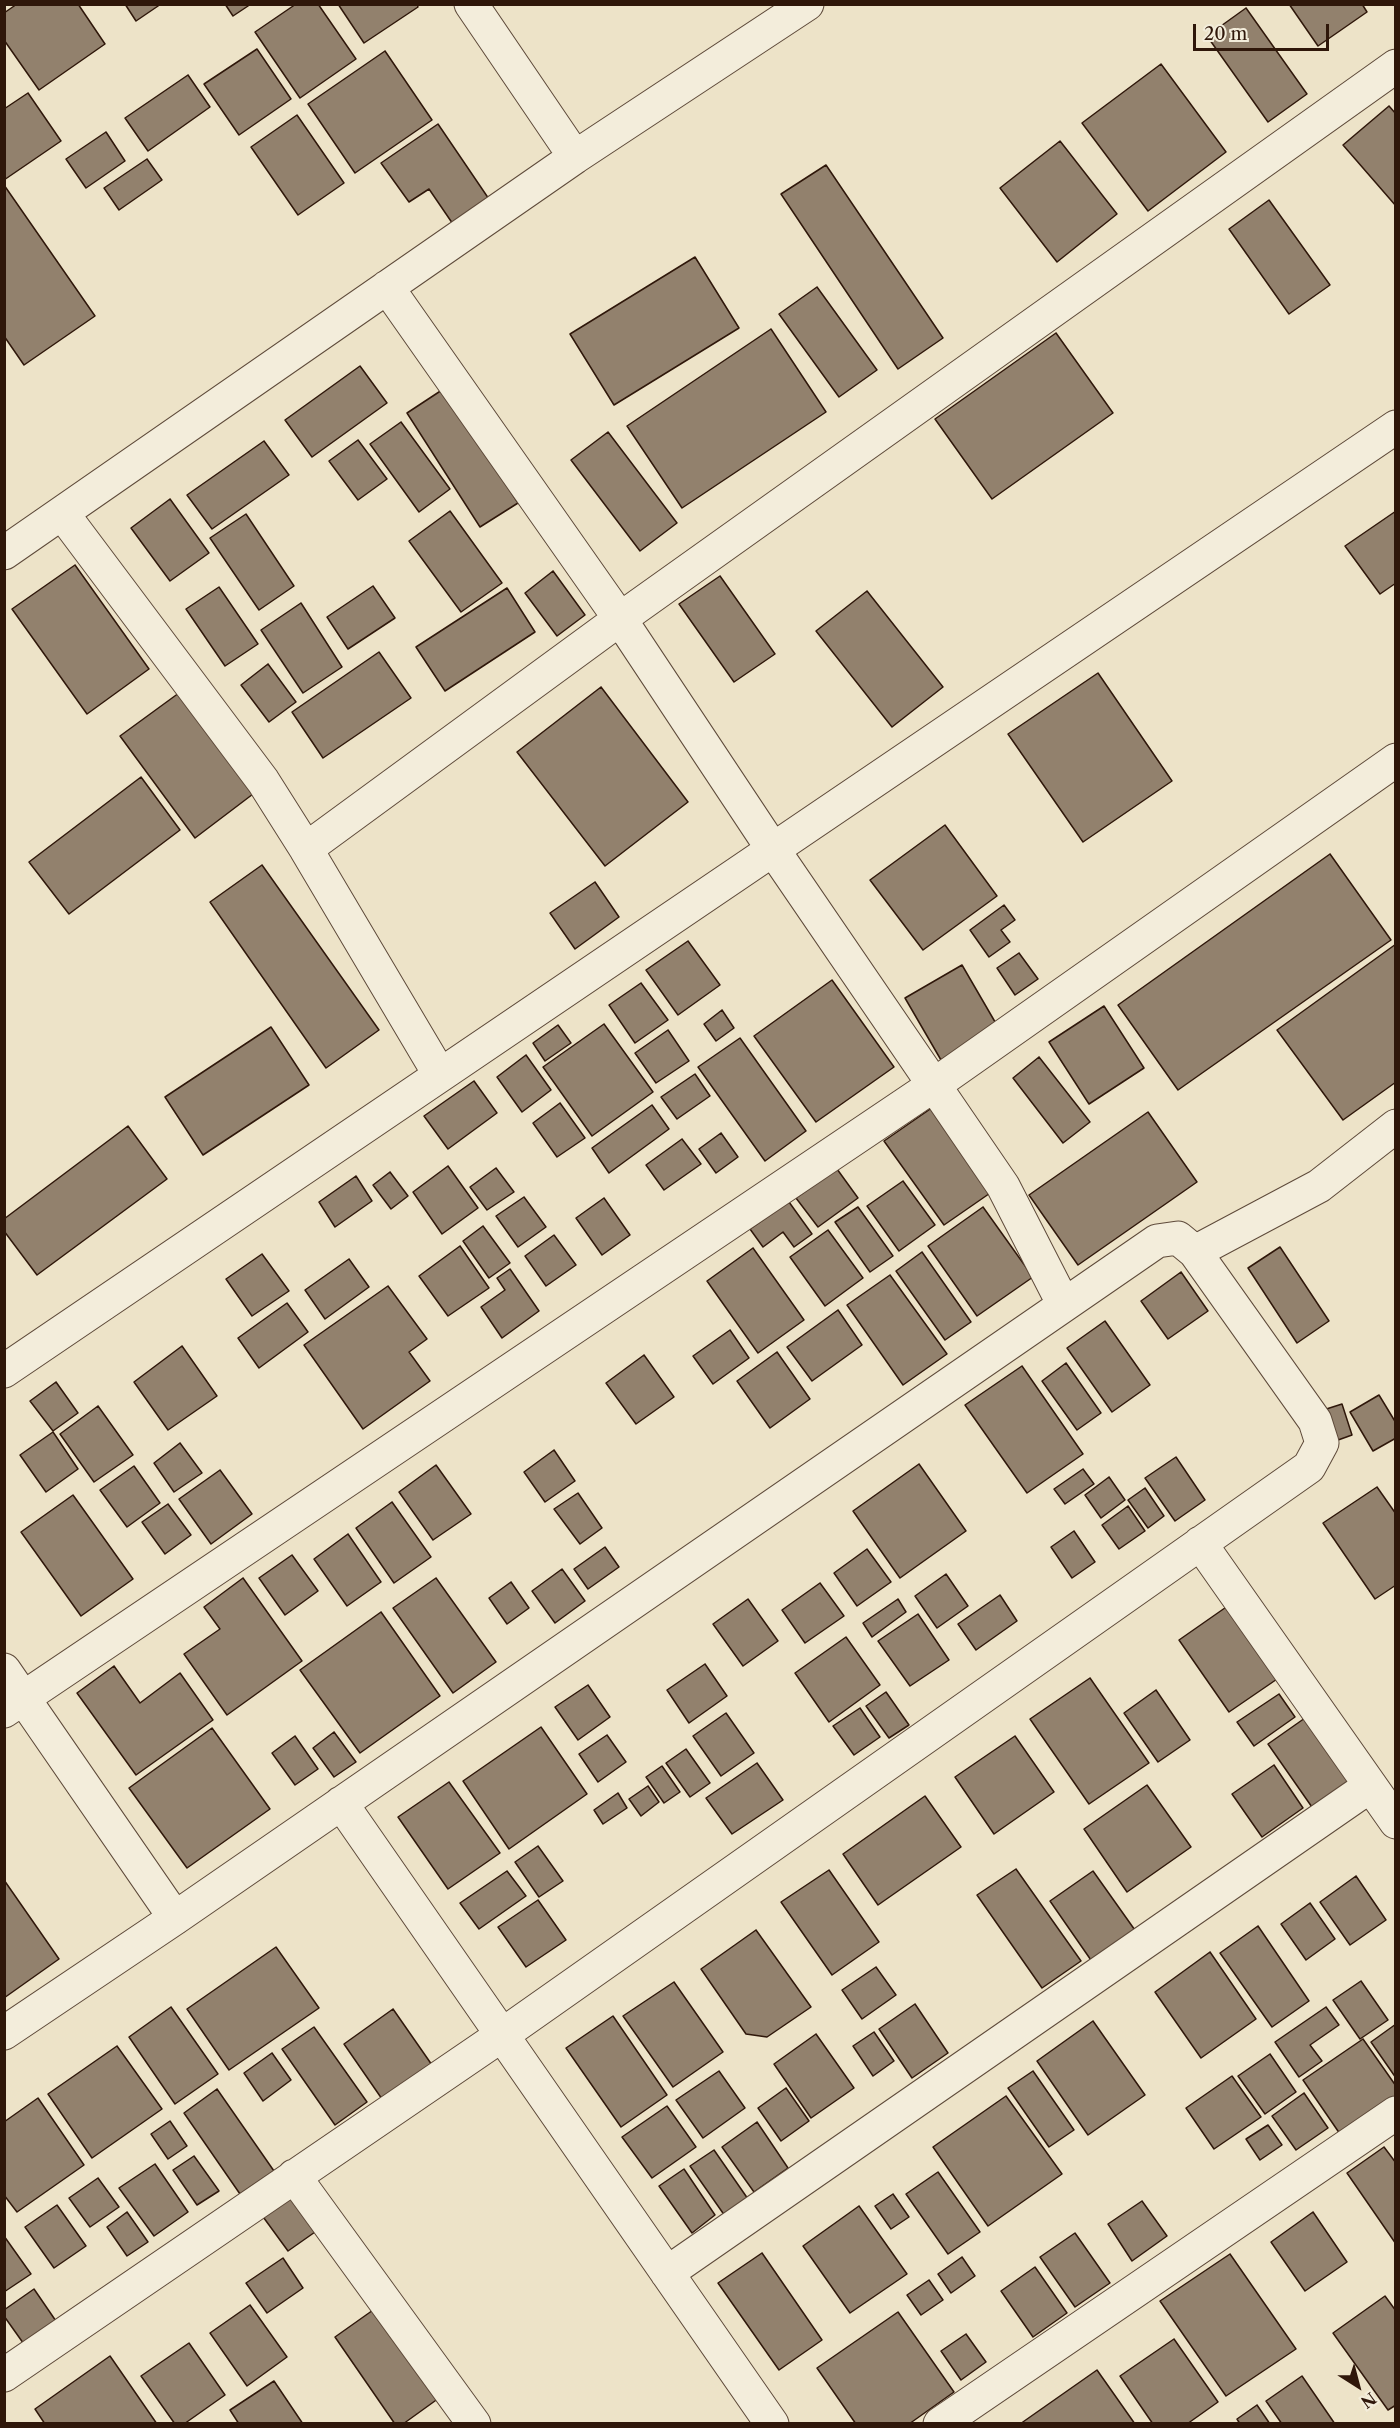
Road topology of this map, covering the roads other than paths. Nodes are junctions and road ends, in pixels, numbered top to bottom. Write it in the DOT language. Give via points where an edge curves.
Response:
graph roads {
  1 [pos="471,4"];
  2 [pos="807,4"];
  3 [pos="1395,66"];
  4 [pos="575,157"];
  5 [pos="387,286"];
  6 [pos="1395,427"];
  7 [pos="62,513"];
  8 [pos="4,553"];
  9 [pos="620,620"];
  10 [pos="1395,760"];
  11 [pos="772,848"];
  12 [pos="306,849"];
  13 [pos="440,1075"];
  14 [pos="934,1085"];
  15 [pos="1395,1126"];
  16 [pos="1195,1252"];
  17 [pos="1064,1305"];
  18 [pos="4,1371"];
  19 [pos="1200,1543"];
  20 [pos="4,1670"];
  21 [pos="14,1704"];
  22 [pos="1370,1786"];
  23 [pos="341,1803"];
  24 [pos="1395,1822"];
  25 [pos="175,1918"];
  26 [pos="4,2033"];
  27 [pos="502,2035"];
  28 [pos="1395,2113"];
  29 [pos="294,2176"];
  30 [pos="668,2273"];
  31 [pos="4,2375"];
  32 [pos="467,2421"];
  33 [pos="772,2424"];
  34 [pos="940,2424"];
  1 -- 4 [label="street"];
  2 -- 4 [label="street"];
  3 -- 9 [label="street"];
  4 -- 5 [label="street"];
  5 -- 7 [label="street"];
  5 -- 9 [label="street"];
  6 -- 11 [label="street"];
  7 -- 8 [label="street"];
  7 -- 12 [label="street" via="262,781"];
  9 -- 11 [label="street"];
  9 -- 12 [label="street"];
  10 -- 14 [label="street"];
  11 -- 13 [label="street"];
  11 -- 14 [label="street"];
  12 -- 13 [label="street"];
  13 -- 18 [label="street"];
  14 -- 17 [label="street" via="1003,1186"];
  14 -- 21 [label="street"];
  15 -- 16 [label="street" via="1318,1186"];
  16 -- 17 [label="street" via="1178,1238 1157,1241"];
  16 -- 19 [label="street" via="1315,1421 1322,1443 1309,1467"];
  17 -- 23 [label="street"];
  19 -- 22 [label="street"];
  19 -- 27 [label="street"];
  20 -- 21 [label="street"];
  21 -- 25 [label="street"];
  22 -- 24 [label="street"];
  22 -- 30 [label="street"];
  23 -- 25 [label="street"];
  23 -- 27 [label="street"];
  25 -- 26 [label="street"];
  27 -- 29 [label="street"];
  27 -- 30 [label="street"];
  28 -- 34 [label="street"];
  29 -- 31 [label="street"];
  29 -- 32 [label="street"];
  30 -- 33 [label="street"];
}
